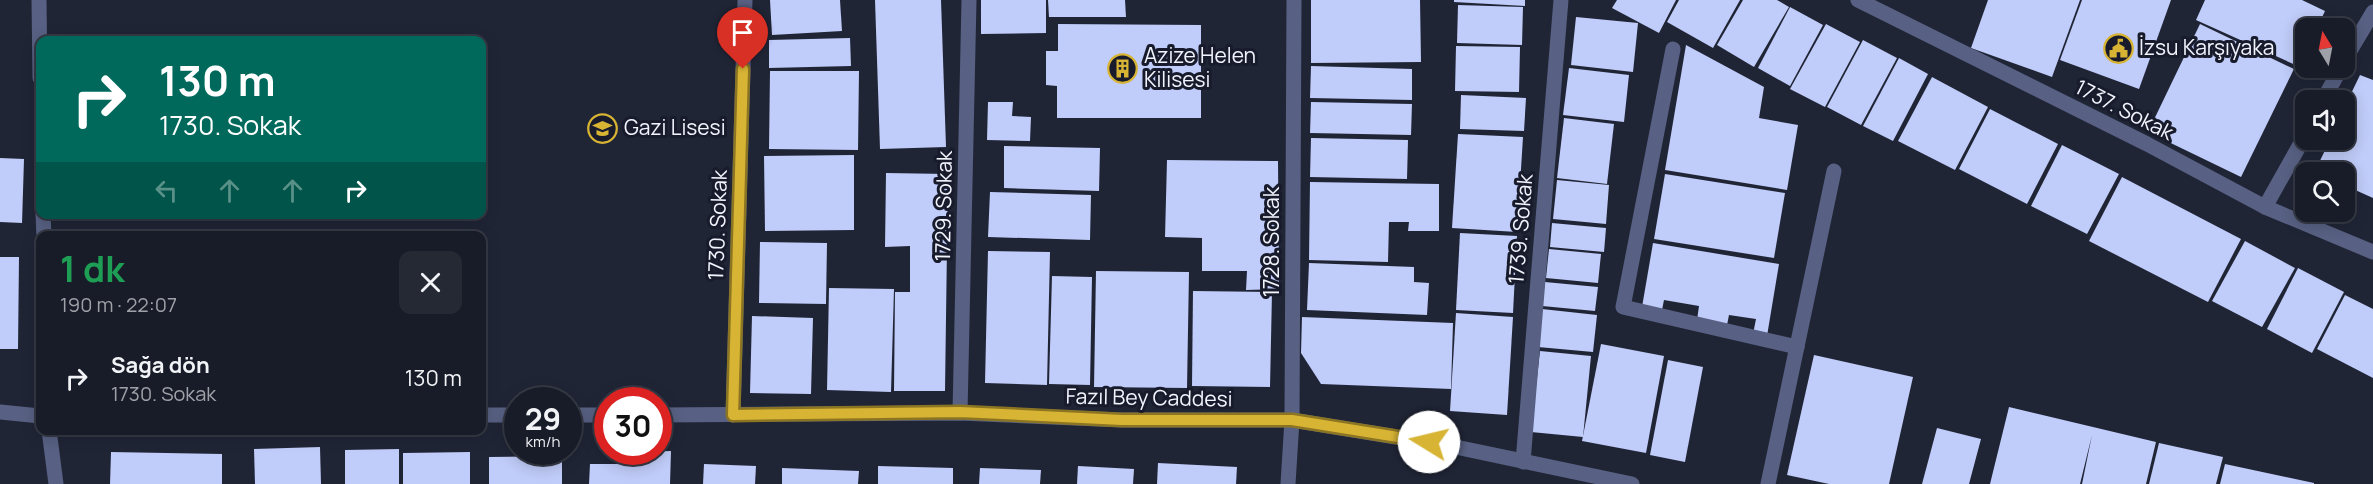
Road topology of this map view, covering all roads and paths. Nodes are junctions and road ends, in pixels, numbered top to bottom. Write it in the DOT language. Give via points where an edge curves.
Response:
graph roads {
  1 [pos="39,0"];
  2 [pos="745,0"];
  3 [pos="969,0"];
  4 [pos="1294,0"];
  5 [pos="1561,0"];
  6 [pos="1858,0"];
  7 [pos="2373,12"];
  8 [pos="39,36"];
  9 [pos="2355,42"];
  10 [pos="1673,49"];
  11 [pos="2297,150"];
  12 [pos="1834,171"];
  13 [pos="2265,207"];
  14 [pos="2373,252"];
  15 [pos="1797,347"];
  16 [pos="0,412"];
  17 [pos="960,412"];
  18 [pos="486,415"];
  19 [pos="504,415"];
  20 [pos="672,415"];
  21 [pos="733,415"];
  22 [pos="36,416"];
  23 [pos="1292,420"];
  24 [pos="50,435"];
  25 [pos="1523,462"];
  26 [pos="56,484"];
  27 [pos="1288,484"];
  28 [pos="1632,484"];
  29 [pos="1768,484"];
  1 -- 8 [label="street"];
  2 -- 21 [label="street, 1730. Sokak"];
  3 -- 17 [label="street, 1729. Sokak"];
  4 -- 23 [label="street, 1728. Sokak"];
  5 -- 25 [label="street, 1739. Sokak"];
  6 -- 13 [label="street, 1737. Sokak"];
  7 -- 9 [label="street"];
  10 -- 15 [label="street" via="1623,307"];
  11 -- 13 [label="street"];
  12 -- 15 [label="street"];
  13 -- 14 [label="street, 1737. Sokak"];
  15 -- 29 [label="street"];
  16 -- 22 [label="street"];
  17 -- 21 [label="street, Fazıl Bey Caddesi"];
  17 -- 23 [label="street, Fazıl Bey Caddesi" via="1122,420"];
  18 -- 19 [label="street"];
  20 -- 21 [label="street, Fazıl Bey Caddesi"];
  23 -- 25 [label="street, Fazıl Bey Caddesi"];
  23 -- 27 [label="street, 1728. Sokak"];
  24 -- 26 [label="street"];
  25 -- 28 [label="street, Fazıl Bey Caddesi"];
}
